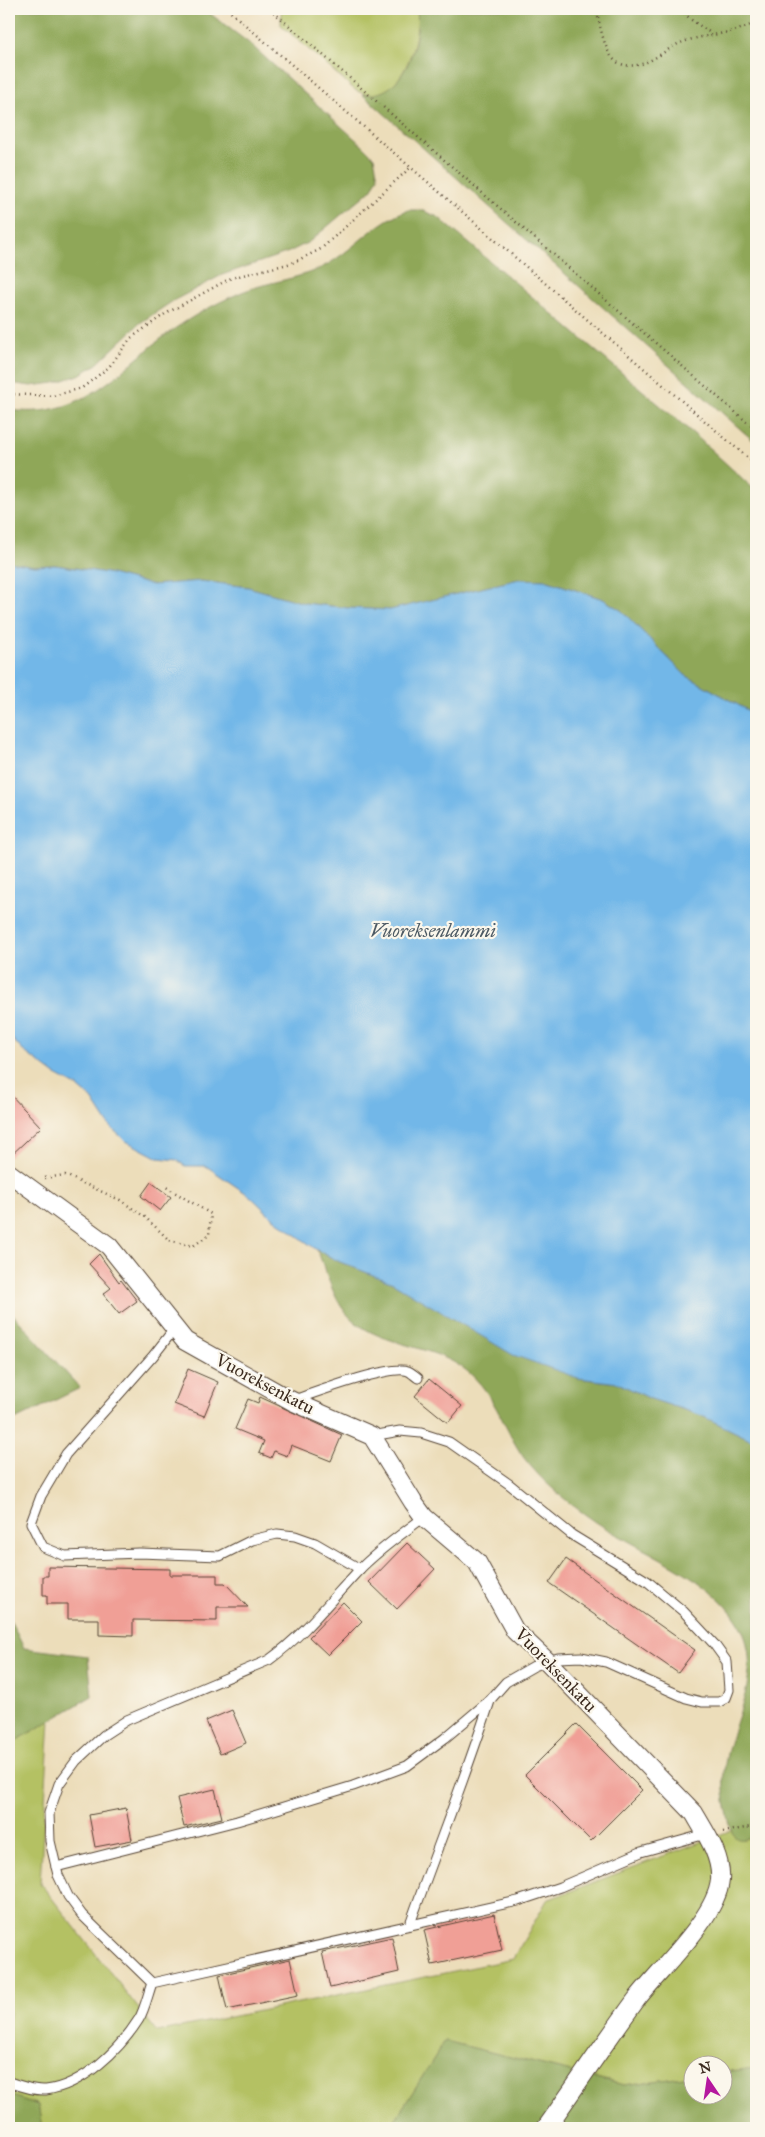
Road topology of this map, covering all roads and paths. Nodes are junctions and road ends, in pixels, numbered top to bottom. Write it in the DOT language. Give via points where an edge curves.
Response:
graph roads {
  1 [pos="227,9"];
  2 [pos="270,9"];
  3 [pos="593,9"];
  4 [pos="681,9"];
  5 [pos="756,22"];
  6 [pos="712,34"];
  7 [pos="411,167"];
  8 [pos="9,394"];
  9 [pos="756,430"];
  10 [pos="756,465"];
  11 [pos="15,1177"];
  12 [pos="166,1187"];
  13 [pos="174,1328"];
  14 [pos="418,1378"];
  15 [pos="292,1401"];
  16 [pos="372,1436"];
  17 [pos="424,1517"];
  18 [pos="360,1569"];
  19 [pos="547,1661"];
  20 [pos="490,1700"];
  21 [pos="756,1826"];
  22 [pos="706,1834"];
  23 [pos="56,1867"];
  24 [pos="410,1924"];
  25 [pos="152,1983"];
  26 [pos="9,2082"];
  27 [pos="546,2128"];
  1 -- 7 [label="path"];
  2 -- 9 [label="path"];
  3 -- 6 [label="path" via="612,58 620,64 635,66 646,63 678,45"];
  4 -- 6 [label="path"];
  5 -- 6 [label="path" via="740,30"];
  7 -- 8 [label="path" via="321,249 292,263 231,278 165,314 131,338 109,367 82,388 53,396"];
  7 -- 10 [label="path"];
  11 -- 12 [label="path" via="65,1175 120,1200 145,1217 169,1240 193,1246 210,1235 211,1214"];
  11 -- 13 [label="street, Vuoreksenkatu" via="109,1246"];
  13 -- 15 [label="street, Vuoreksenkatu" via="185,1341"];
  13 -- 18 [label="lane" via="54,1471 31,1522 43,1547 65,1556 139,1553 220,1556 252,1540 278,1534 315,1543"];
  14 -- 15 [label="lane" via="408,1370 381,1373"];
  15 -- 16 [label="street, Vuoreksenkatu"];
  16 -- 17 [label="street, Vuoreksenkatu"];
  16 -- 19 [label="lane" via="400,1431 421,1433 448,1442 509,1484 572,1535 647,1581 684,1612 714,1644 727,1662 729,1690 726,1698 719,1702 702,1702 606,1662 569,1657"];
  17 -- 18 [label="lane"];
  17 -- 19 [label="street, Vuoreksenkatu" via="478,1562 515,1631"];
  18 -- 23 [label="lane" via="294,1641 269,1660 127,1720 104,1735 76,1761 59,1784 50,1813 50,1841"];
  19 -- 20 [label="lane" via="506,1682"];
  19 -- 22 [label="street, Vuoreksenkatu" via="694,1813"];
  20 -- 23 [label="lane" via="407,1766 389,1773 237,1821"];
  20 -- 24 [label="lane"];
  21 -- 22 [label="path"];
  22 -- 24 [label="lane" via="641,1852 560,1887 518,1901"];
  22 -- 27 [label="street, Vuoreksenkatu" via="718,1860 720,1880 710,1909 636,2000"];
  23 -- 25 [label="lane" via="68,1896 82,1916"];
  24 -- 25 [label="lane"];
  25 -- 26 [label="lane" via="140,2017 122,2043 90,2070 67,2084 45,2090"];
}
